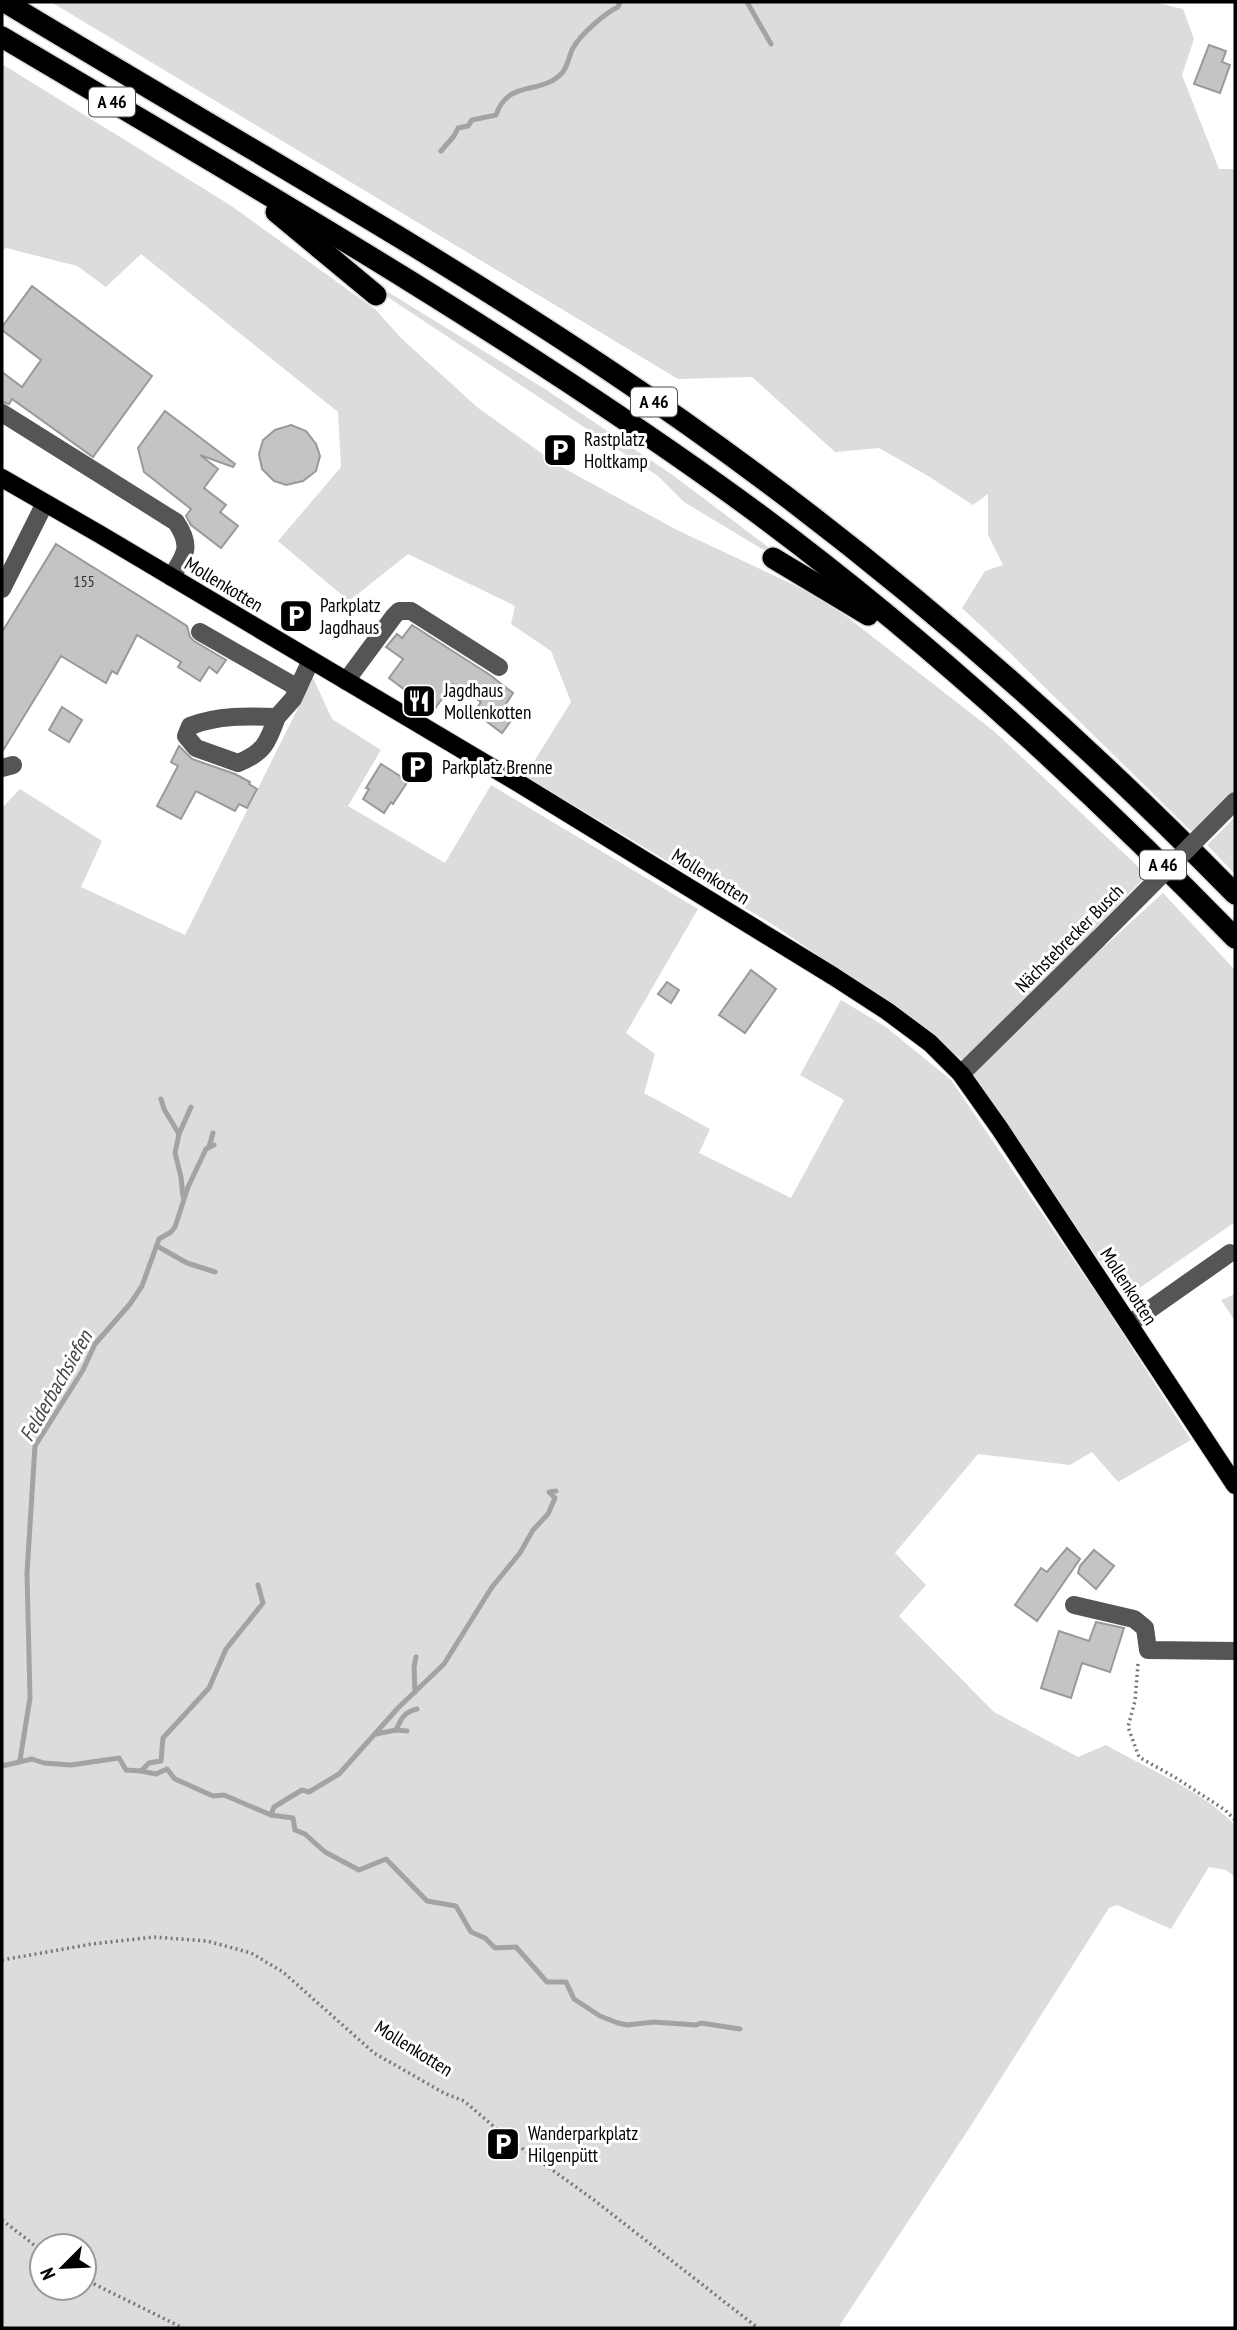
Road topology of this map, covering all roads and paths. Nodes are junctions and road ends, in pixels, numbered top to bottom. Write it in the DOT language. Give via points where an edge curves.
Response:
graph roads {
  1 [pos="5,2"];
  2 [pos="2,37"];
  3 [pos="223,168"];
  4 [pos="376,295"];
  5 [pos="2,413"];
  6 [pos="2,478"];
  7 [pos="45,503"];
  8 [pos="773,558"];
  9 [pos="171,577"];
  10 [pos="2,589"];
  11 [pos="200,632"];
  12 [pos="925,647"];
  13 [pos="311,660"];
  14 [pos="499,667"];
  15 [pos="346,681"];
  16 [pos="298,688"];
  17 [pos="277,717"];
  18 [pos="1235,801"];
  19 [pos="1235,894"];
  20 [pos="1235,938"];
  21 [pos="961,1074"];
  22 [pos="1230,1253"];
  23 [pos="1129,1324"];
  24 [pos="1235,1485"];
  25 [pos="1074,1605"];
  26 [pos="1148,1650"];
  27 [pos="1235,1651"];
  28 [pos="1235,1820"];
  29 [pos="2,1960"];
  30 [pos="2,2220"];
  31 [pos="28,2240"];
  32 [pos="98,2286"];
  33 [pos="183,2328"];
  34 [pos="758,2328"];
  1 -- 19 [label="highway, A 46" via="515,308 739,461 962,638 1111,772"];
  2 -- 3 [label="highway, A 46"];
  3 -- 4 [label="highway"];
  3 -- 12 [label="highway, A 46" via="591,395 724,489"];
  5 -- 9 [label="street" via="176,522 187,545"];
  6 -- 7 [label="main road, Mollenkotten"];
  7 -- 9 [label="main road, Mollenkotten"];
  7 -- 10 [label="street"];
  8 -- 12 [label="highway"];
  9 -- 13 [label="main road, Mollenkotten"];
  11 -- 16 [label="street"];
  12 -- 20 [label="highway, A 46" via="1089,794"];
  13 -- 15 [label="main road, Mollenkotten"];
  13 -- 16 [label="street"];
  14 -- 15 [label="street" via="404,610"];
  15 -- 21 [label="main road, Mollenkotten" via="834,976 930,1044"];
  16 -- 17 [label="street"];
  17 -- 17 [label="street" via="205,720 190,726 186,736 196,748 238,764 253,758 268,743"];
  18 -- 21 [label="street, Nächstebrecker Busch, bridge"];
  21 -- 23 [label="main road, Mollenkotten"];
  22 -- 23 [label="street"];
  23 -- 24 [label="main road, Mollenkotten"];
  25 -- 26 [label="street" via="1134,1619 1145,1628"];
  26 -- 27 [label="street"];
  26 -- 28 [label="path" via="1139,1660 1128,1727 1139,1757"];
  29 -- 34 [label="path, Mollenkotten" via="154,1937 207,1941 251,1953 282,1972 374,2053 464,2101"];
  30 -- 31 [label="path"];
  32 -- 33 [label="path"];
}
